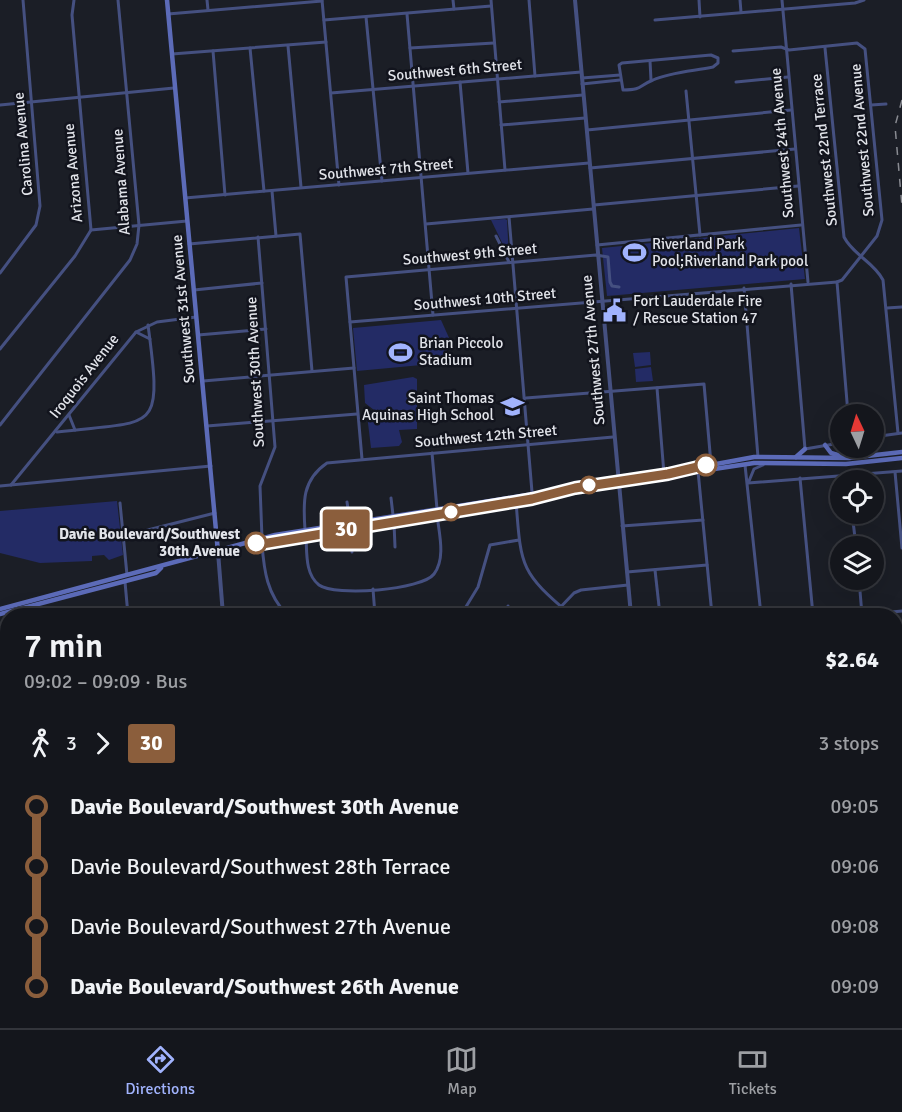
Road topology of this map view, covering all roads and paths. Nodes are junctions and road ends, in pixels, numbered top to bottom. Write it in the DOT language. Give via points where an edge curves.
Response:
graph roads {
  1 [pos="23,0"];
  2 [pos="74,0"];
  3 [pos="118,0"];
  4 [pos="167,0"];
  5 [pos="207,0"];
  6 [pos="246,0"];
  7 [pos="453,0"];
  8 [pos="491,0"];
  9 [pos="529,0"];
  10 [pos="575,0"];
  11 [pos="699,0"];
  12 [pos="740,0"];
  13 [pos="782,0"];
  14 [pos="824,0"];
  15 [pos="864,0"];
  16 [pos="322,1"];
  17 [pos="285,2"];
  18 [pos="491,6"];
  19 [pos="825,6"];
  20 [pos="247,8"];
  21 [pos="453,9"];
  22 [pos="783,9"];
  23 [pos="208,10"];
  24 [pos="741,12"];
  25 [pos="168,14"];
  26 [pos="407,14"];
  27 [pos="366,16"];
  28 [pos="700,17"];
  29 [pos="324,20"];
  30 [pos="655,20"];
  31 [pos="326,42"];
  32 [pos="494,43"];
  33 [pos="288,46"];
  34 [pos="825,47"];
  35 [pos="250,48"];
  36 [pos="410,48"];
  37 [pos="786,49"];
  38 [pos="213,51"];
  39 [pos="733,51"];
  40 [pos="171,54"];
  41 [pos="650,61"];
  42 [pos="581,72"];
  43 [pos="620,75"];
  44 [pos="535,76"];
  45 [pos="788,77"];
  46 [pos="581,78"];
  47 [pos="497,79"];
  48 [pos="620,80"];
  49 [pos="651,80"];
  50 [pos="460,82"];
  51 [pos="736,82"];
  52 [pos="582,84"];
  53 [pos="414,86"];
  54 [pos="174,88"];
  55 [pos="372,90"];
  56 [pos="686,91"];
  57 [pos="127,93"];
  58 [pos="331,93"];
  59 [pos="583,94"];
  60 [pos="78,98"];
  61 [pos="31,102"];
  62 [pos="499,102"];
  63 [pos="886,104"];
  64 [pos="0,105"];
  65 [pos="871,105"];
  66 [pos="791,110"];
  67 [pos="585,118"];
  68 [pos="689,120"];
  69 [pos="501,125"];
  70 [pos="586,130"];
  71 [pos="795,149"];
  72 [pos="692,159"];
  73 [pos="589,166"];
  74 [pos="505,170"];
  75 [pos="468,174"];
  76 [pos="422,178"];
  77 [pos="382,181"];
  78 [pos="339,184"];
  79 [pos="798,186"];
  80 [pos="301,188"];
  81 [pos="264,191"];
  82 [pos="272,191"];
  83 [pos="225,195"];
  84 [pos="696,196"];
  85 [pos="185,198"];
  86 [pos="592,207"];
  87 [pos="509,217"];
  88 [pos="187,220"];
  89 [pos="426,224"];
  90 [pos="140,225"];
  91 [pos="801,225"];
  92 [pos="91,230"];
  93 [pos="700,235"];
  94 [pos="276,236"];
  95 [pos="496,236"];
  96 [pos="258,237"];
  97 [pos="189,244"];
  98 [pos="596,245"];
  99 [pos="596,255"];
  100 [pos="861,256"];
  101 [pos="511,262"];
  102 [pos="430,269"];
  103 [pos="0,273"];
  104 [pos="837,282"];
  105 [pos="262,283"];
  106 [pos="808,283"];
  107 [pos="791,284"];
  108 [pos="619,287"];
  109 [pos="744,288"];
  110 [pos="194,290"];
  111 [pos="600,301"];
  112 [pos="902,307"];
  113 [pos="518,308"];
  114 [pos="887,308"];
  115 [pos="433,315"];
  116 [pos="196,317"];
  117 [pos="350,322"];
  118 [pos="148,325"];
  119 [pos="266,329"];
  120 [pos="136,332"];
  121 [pos="198,335"];
  122 [pos="150,339"];
  123 [pos="0,350"];
  124 [pos="354,368"];
  125 [pos="312,371"];
  126 [pos="270,375"];
  127 [pos="202,381"];
  128 [pos="657,388"];
  129 [pos="609,392"];
  130 [pos="525,398"];
  131 [pos="847,404"];
  132 [pos="69,414"];
  133 [pos="357,414"];
  134 [pos="274,420"];
  135 [pos="0,425"];
  136 [pos="206,426"];
  137 [pos="75,430"];
  138 [pos="55,432"];
  139 [pos="900,433"];
  140 [pos="884,435"];
  141 [pos="613,437"];
  142 [pos="529,444"];
  143 [pos="830,444"];
  144 [pos="825,445"];
  145 [pos="805,449"];
  146 [pos="830,452"];
  147 [pos="902,452"];
  148 [pos="432,453"];
  149 [pos="884,454"];
  150 [pos="771,456"];
  151 [pos="758,457"];
  152 [pos="796,457"];
  153 [pos="830,458"];
  154 [pos="902,458"];
  155 [pos="362,459"];
  156 [pos="754,463"];
  157 [pos="777,463"];
  158 [pos="711,464"];
  159 [pos="745,464"];
  160 [pos="737,465"];
  161 [pos="211,466"];
  162 [pos="698,471"];
  163 [pos="902,471"];
  164 [pos="895,472"];
  165 [pos="884,473"];
  166 [pos="666,474"];
  167 [pos="747,477"];
  168 [pos="800,478"];
  169 [pos="830,478"];
  170 [pos="617,480"];
  171 [pos="748,483"];
  172 [pos="11,485"];
  173 [pos="0,486"];
  174 [pos="575,488"];
  175 [pos="532,492"];
  176 [pos="391,498"];
  177 [pos="516,501"];
  178 [pos="347,502"];
  179 [pos="120,503"];
  180 [pos="437,512"];
  181 [pos="215,513"];
  182 [pos="394,518"];
  183 [pos="703,520"];
  184 [pos="350,522"];
  185 [pos="622,526"];
  186 [pos="350,528"];
  187 [pos="305,532"];
  188 [pos="124,536"];
  189 [pos="519,540"];
  190 [pos="262,541"];
  191 [pos="395,547"];
  192 [pos="902,548"];
  193 [pos="218,552"];
  194 [pos="352,552"];
  195 [pos="707,565"];
  196 [pos="160,568"];
  197 [pos="656,570"];
  198 [pos="627,572"];
  199 [pos="127,575"];
  200 [pos="125,582"];
  201 [pos="628,585"];
  202 [pos="373,589"];
  203 [pos="860,590"];
  204 [pos="561,607"];
  205 [pos="7,608"];
  206 [pos="13,608"];
  207 [pos="127,608"];
  208 [pos="223,608"];
  209 [pos="281,608"];
  210 [pos="374,608"];
  211 [pos="465,608"];
  212 [pos="630,608"];
  213 [pos="659,608"];
  214 [pos="711,608"];
  215 [pos="760,608"];
  216 [pos="812,608"];
  217 [pos="861,608"];
  1 -- 61 [label="street, Carolina Avenue"];
  2 -- 60 [label="street, Arizona Avenue"];
  3 -- 57 [label="street, Alabama Avenue"];
  4 -- 25 [label="main road, Southwest 31st Avenue"];
  5 -- 23 [label="street"];
  6 -- 20 [label="street"];
  7 -- 21 [label="street"];
  8 -- 18 [label="street"];
  9 -- 44 [label="street"];
  10 -- 42 [label="street, Southwest 27th Avenue"];
  11 -- 28 [label="street"];
  12 -- 24 [label="street"];
  13 -- 22 [label="street, Southwest 24th Avenue"];
  14 -- 19 [label="street"];
  15 -- 19 [label="street"];
  16 -- 17 [label="street"];
  16 -- 29 [label="street"];
  17 -- 20 [label="street"];
  18 -- 21 [label="street"];
  18 -- 32 [label="street"];
  19 -- 22 [label="street"];
  20 -- 23 [label="street"];
  21 -- 26 [label="street"];
  22 -- 24 [label="street"];
  22 -- 37 [label="street, Southwest 24th Avenue"];
  23 -- 25 [label="street"];
  24 -- 28 [label="street"];
  25 -- 40 [label="main road, Southwest 31st Avenue"];
  26 -- 27 [label="street"];
  26 -- 36 [label="street"];
  27 -- 29 [label="street"];
  27 -- 55 [label="street"];
  28 -- 30 [label="street"];
  29 -- 31 [label="street"];
  31 -- 33 [label="street"];
  31 -- 58 [label="street"];
  32 -- 36 [label="street"];
  32 -- 47 [label="street"];
  33 -- 35 [label="street"];
  33 -- 80 [label="street"];
  34 -- 37 [label="street"];
  34 -- 65 [label="street, Southwest 22nd Avenue" via="863,45"];
  34 -- 100 [label="street, Southwest 22nd Terrace" via="844,237"];
  35 -- 38 [label="street"];
  35 -- 81 [label="street"];
  36 -- 53 [label="street"];
  37 -- 39 [label="street"];
  37 -- 45 [label="street, Southwest 24th Avenue"];
  38 -- 40 [label="street"];
  38 -- 83 [label="street"];
  40 -- 54 [label="main road, Southwest 31st Avenue"];
  41 -- 43 [label="street" via="622,63"];
  41 -- 49 [label="street"];
  41 -- 49 [label="street" via="718,57 713,67"];
  42 -- 44 [label="street, Southwest 6th Street"];
  42 -- 46 [label="street, Southwest 27th Avenue"];
  43 -- 46 [label="street"];
  43 -- 48 [label="street"];
  44 -- 47 [label="street, Southwest 6th Street"];
  45 -- 51 [label="street"];
  45 -- 66 [label="street, Southwest 24th Avenue"];
  46 -- 52 [label="street, Southwest 27th Avenue"];
  47 -- 50 [label="street, Southwest 6th Street"];
  47 -- 62 [label="street"];
  48 -- 49 [label="street" via="623,90 643,88"];
  48 -- 52 [label="street"];
  50 -- 53 [label="street, Southwest 6th Street"];
  50 -- 75 [label="street"];
  52 -- 59 [label="street, Southwest 27th Avenue"];
  53 -- 55 [label="street, Southwest 6th Street"];
  53 -- 76 [label="street"];
  54 -- 57 [label="street"];
  54 -- 85 [label="main road, Southwest 31st Avenue"];
  55 -- 58 [label="street, Southwest 6th Street"];
  55 -- 77 [label="street"];
  56 -- 68 [label="street"];
  57 -- 60 [label="street"];
  57 -- 90 [label="street, Alabama Avenue"];
  58 -- 78 [label="street"];
  59 -- 62 [label="street"];
  59 -- 67 [label="street, Southwest 27th Avenue"];
  60 -- 61 [label="street"];
  60 -- 92 [label="street, Arizona Avenue"];
  61 -- 64 [label="street"];
  61 -- 103 [label="street, Carolina Avenue" via="40,198 38,215 30,234"];
  62 -- 69 [label="street"];
  63 -- 65 [label="street"];
  65 -- 100 [label="street, Southwest 22nd Avenue" via="881,228"];
  66 -- 68 [label="street"];
  66 -- 71 [label="street, Southwest 24th Avenue"];
  67 -- 69 [label="street"];
  67 -- 70 [label="street, Southwest 27th Avenue"];
  68 -- 70 [label="street"];
  68 -- 72 [label="street"];
  69 -- 74 [label="street"];
  70 -- 73 [label="street, Southwest 27th Avenue"];
  71 -- 72 [label="street, Southwest 7th Street"];
  71 -- 79 [label="street, Southwest 24th Avenue"];
  72 -- 73 [label="street, Southwest 7th Street"];
  72 -- 84 [label="street"];
  73 -- 74 [label="street, Southwest 7th Street"];
  73 -- 86 [label="street, Southwest 27th Avenue"];
  74 -- 75 [label="street, Southwest 7th Street"];
  75 -- 76 [label="street, Southwest 7th Street"];
  76 -- 77 [label="street, Southwest 7th Street"];
  76 -- 89 [label="street"];
  77 -- 78 [label="street, Southwest 7th Street"];
  78 -- 80 [label="street, Southwest 7th Street"];
  79 -- 84 [label="street"];
  79 -- 91 [label="street, Southwest 24th Avenue"];
  80 -- 82 [label="street, Southwest 7th Street"];
  81 -- 82 [label="street, Southwest 7th Street"];
  81 -- 83 [label="street, Southwest 7th Street"];
  82 -- 94 [label="street"];
  83 -- 85 [label="street, Southwest 7th Street"];
  84 -- 86 [label="street"];
  84 -- 93 [label="street"];
  85 -- 88 [label="main road, Southwest 31st Avenue"];
  86 -- 87 [label="street"];
  86 -- 98 [label="street, Southwest 27th Avenue"];
  87 -- 89 [label="street"];
  87 -- 101 [label="street"];
  88 -- 90 [label="street"];
  88 -- 97 [label="main road, Southwest 31st Avenue"];
  89 -- 102 [label="street"];
  90 -- 92 [label="street"];
  90 -- 135 [label="street, Alabama Avenue" via="130,260"];
  91 -- 93 [label="street"];
  91 -- 106 [label="street, Southwest 24th Avenue"];
  92 -- 123 [label="street, Arizona Avenue"];
  93 -- 98 [label="street"];
  94 -- 96 [label="street"];
  94 -- 125 [label="street" via="300,234"];
  95 -- 101 [label="street"];
  96 -- 97 [label="street"];
  96 -- 105 [label="street, Southwest 30th Avenue"];
  97 -- 110 [label="main road, Southwest 31st Avenue"];
  98 -- 99 [label="street, Southwest 27th Avenue"];
  99 -- 101 [label="street, Southwest 9th Street"];
  99 -- 108 [label="street" via="608,257 610,282"];
  99 -- 111 [label="street, Southwest 27th Avenue"];
  100 -- 104 [label="street"];
  100 -- 114 [label="street" via="879,271"];
  101 -- 102 [label="street, Southwest 9th Street"];
  101 -- 113 [label="street"];
  102 -- 115 [label="street"];
  102 -- 117 [label="street, Southwest 9th Street" via="346,277"];
  104 -- 106 [label="street, Southwest 10th Street"];
  104 -- 131 [label="street"];
  105 -- 110 [label="street"];
  105 -- 119 [label="street, Southwest 30th Avenue"];
  106 -- 107 [label="street, Southwest 10th Street"];
  107 -- 109 [label="street, Southwest 10th Street"];
  107 -- 145 [label="street"];
  109 -- 111 [label="street, Southwest 10th Street"];
  109 -- 151 [label="street"];
  110 -- 116 [label="main road, Southwest 31st Avenue"];
  111 -- 113 [label="street, Southwest 10th Street"];
  111 -- 129 [label="street, Southwest 27th Avenue"];
  112 -- 114 [label="street"];
  113 -- 115 [label="street, Southwest 10th Street"];
  113 -- 130 [label="street"];
  114 -- 139 [label="street"];
  115 -- 117 [label="street, Southwest 10th Street"];
  116 -- 118 [label="street, Iroquois Avenue"];
  116 -- 121 [label="main road, Southwest 31st Avenue"];
  117 -- 124 [label="street"];
  118 -- 120 [label="street, Iroquois Avenue"];
  118 -- 122 [label="street"];
  119 -- 121 [label="street"];
  119 -- 126 [label="street, Southwest 30th Avenue"];
  120 -- 122 [label="street"];
  120 -- 132 [label="street, Iroquois Avenue"];
  121 -- 127 [label="main road, Southwest 31st Avenue"];
  122 -- 137 [label="street" via="154,404 148,416 127,426"];
  124 -- 125 [label="street"];
  124 -- 133 [label="street"];
  125 -- 126 [label="street"];
  126 -- 127 [label="street"];
  126 -- 134 [label="street, Southwest 30th Avenue"];
  127 -- 136 [label="main road, Southwest 31st Avenue"];
  128 -- 129 [label="street"];
  128 -- 158 [label="street" via="704,384"];
  128 -- 166 [label="street"];
  129 -- 130 [label="street"];
  129 -- 141 [label="street, Southwest 27th Avenue"];
  130 -- 142 [label="street"];
  132 -- 137 [label="street"];
  132 -- 138 [label="street, Iroquois Avenue"];
  133 -- 134 [label="street"];
  133 -- 155 [label="street"];
  134 -- 136 [label="street"];
  134 -- 190 [label="street, Southwest 30th Avenue" via="275,447 260,486"];
  136 -- 161 [label="main road, Southwest 31st Avenue"];
  137 -- 138 [label="street"];
  138 -- 172 [label="street, Iroquois Avenue"];
  139 -- 140 [label="street"];
  141 -- 142 [label="street, Southwest 12th Street"];
  141 -- 170 [label="street, Southwest 27th Avenue"];
  142 -- 148 [label="street, Southwest 12th Street"];
  142 -- 175 [label="street"];
  143 -- 144 [label="street"];
  144 -- 145 [label="street"];
  144 -- 146 [label="main road"];
  145 -- 152 [label="main road"];
  147 -- 149 [label="main road"];
  148 -- 155 [label="street, Southwest 12th Street"];
  148 -- 180 [label="street"];
  150 -- 151 [label="main road"];
  150 -- 152 [label="main road"];
  150 -- 156 [label="main road"];
  151 -- 158 [label="main road"];
  151 -- 160 [label="main road"];
  152 -- 153 [label="main road"];
  154 -- 157 [label="main road" via="846,464"];
  155 -- 187 [label="street, Southwest 12th Street" via="327,463 317,470 304,492"];
  156 -- 157 [label="main road"];
  156 -- 159 [label="main road"];
  156 -- 167 [label="street"];
  157 -- 171 [label="street" via="756,467"];
  158 -- 166 [label="main road"];
  159 -- 160 [label="main road"];
  159 -- 167 [label="street"];
  160 -- 162 [label="main road"];
  161 -- 172 [label="street"];
  161 -- 181 [label="main road, Southwest 31st Avenue"];
  162 -- 166 [label="main road"];
  162 -- 183 [label="street"];
  163 -- 164 [label="street"];
  164 -- 165 [label="street"];
  164 -- 192 [label="street"];
  166 -- 170 [label="main road"];
  167 -- 171 [label="street"];
  168 -- 169 [label="street"];
  168 -- 171 [label="street"];
  168 -- 216 [label="street"];
  170 -- 174 [label="main road"];
  170 -- 185 [label="street, Southwest 27th Avenue"];
  171 -- 215 [label="street"];
  172 -- 173 [label="street"];
  174 -- 175 [label="main road"];
  174 -- 177 [label="main road"];
  175 -- 177 [label="main road"];
  175 -- 180 [label="main road"];
  176 -- 182 [label="street"];
  177 -- 180 [label="main road"];
  177 -- 189 [label="street"];
  178 -- 184 [label="street"];
  179 -- 188 [label="street"];
  180 -- 182 [label="main road"];
  180 -- 182 [label="main road"];
  180 -- 202 [label="street" via="440,564 435,573 418,584"];
  181 -- 188 [label="street"];
  181 -- 193 [label="main road, Southwest 31st Avenue"];
  182 -- 184 [label="main road"];
  182 -- 186 [label="main road"];
  182 -- 191 [label="street"];
  183 -- 185 [label="street"];
  183 -- 195 [label="street"];
  184 -- 187 [label="main road"];
  185 -- 198 [label="street, Southwest 27th Avenue"];
  186 -- 187 [label="main road"];
  186 -- 194 [label="street"];
  187 -- 190 [label="main road"];
  187 -- 190 [label="main road"];
  187 -- 202 [label="street, Southwest 12th Street" via="308,567 319,585 334,592"];
  188 -- 199 [label="street"];
  189 -- 204 [label="street" via="530,578"];
  189 -- 211 [label="street" via="490,545 478,587"];
  190 -- 193 [label="main road"];
  190 -- 209 [label="street, Southwest 30th Avenue" via="266,582"];
  193 -- 196 [label="main road"];
  193 -- 208 [label="street, Southwest 31st Avenue"];
  195 -- 197 [label="street"];
  195 -- 214 [label="street"];
  196 -- 199 [label="main road"];
  196 -- 200 [label="main road" via="156,573"];
  197 -- 198 [label="street"];
  197 -- 213 [label="street"];
  198 -- 201 [label="street, Southwest 27th Avenue"];
  199 -- 205 [label="main road"];
  200 -- 206 [label="main road"];
  200 -- 207 [label="street"];
  201 -- 204 [label="street" via="581,590"];
  201 -- 212 [label="street, Southwest 27th Avenue"];
  202 -- 210 [label="street"];
  203 -- 217 [label="street"];
}
